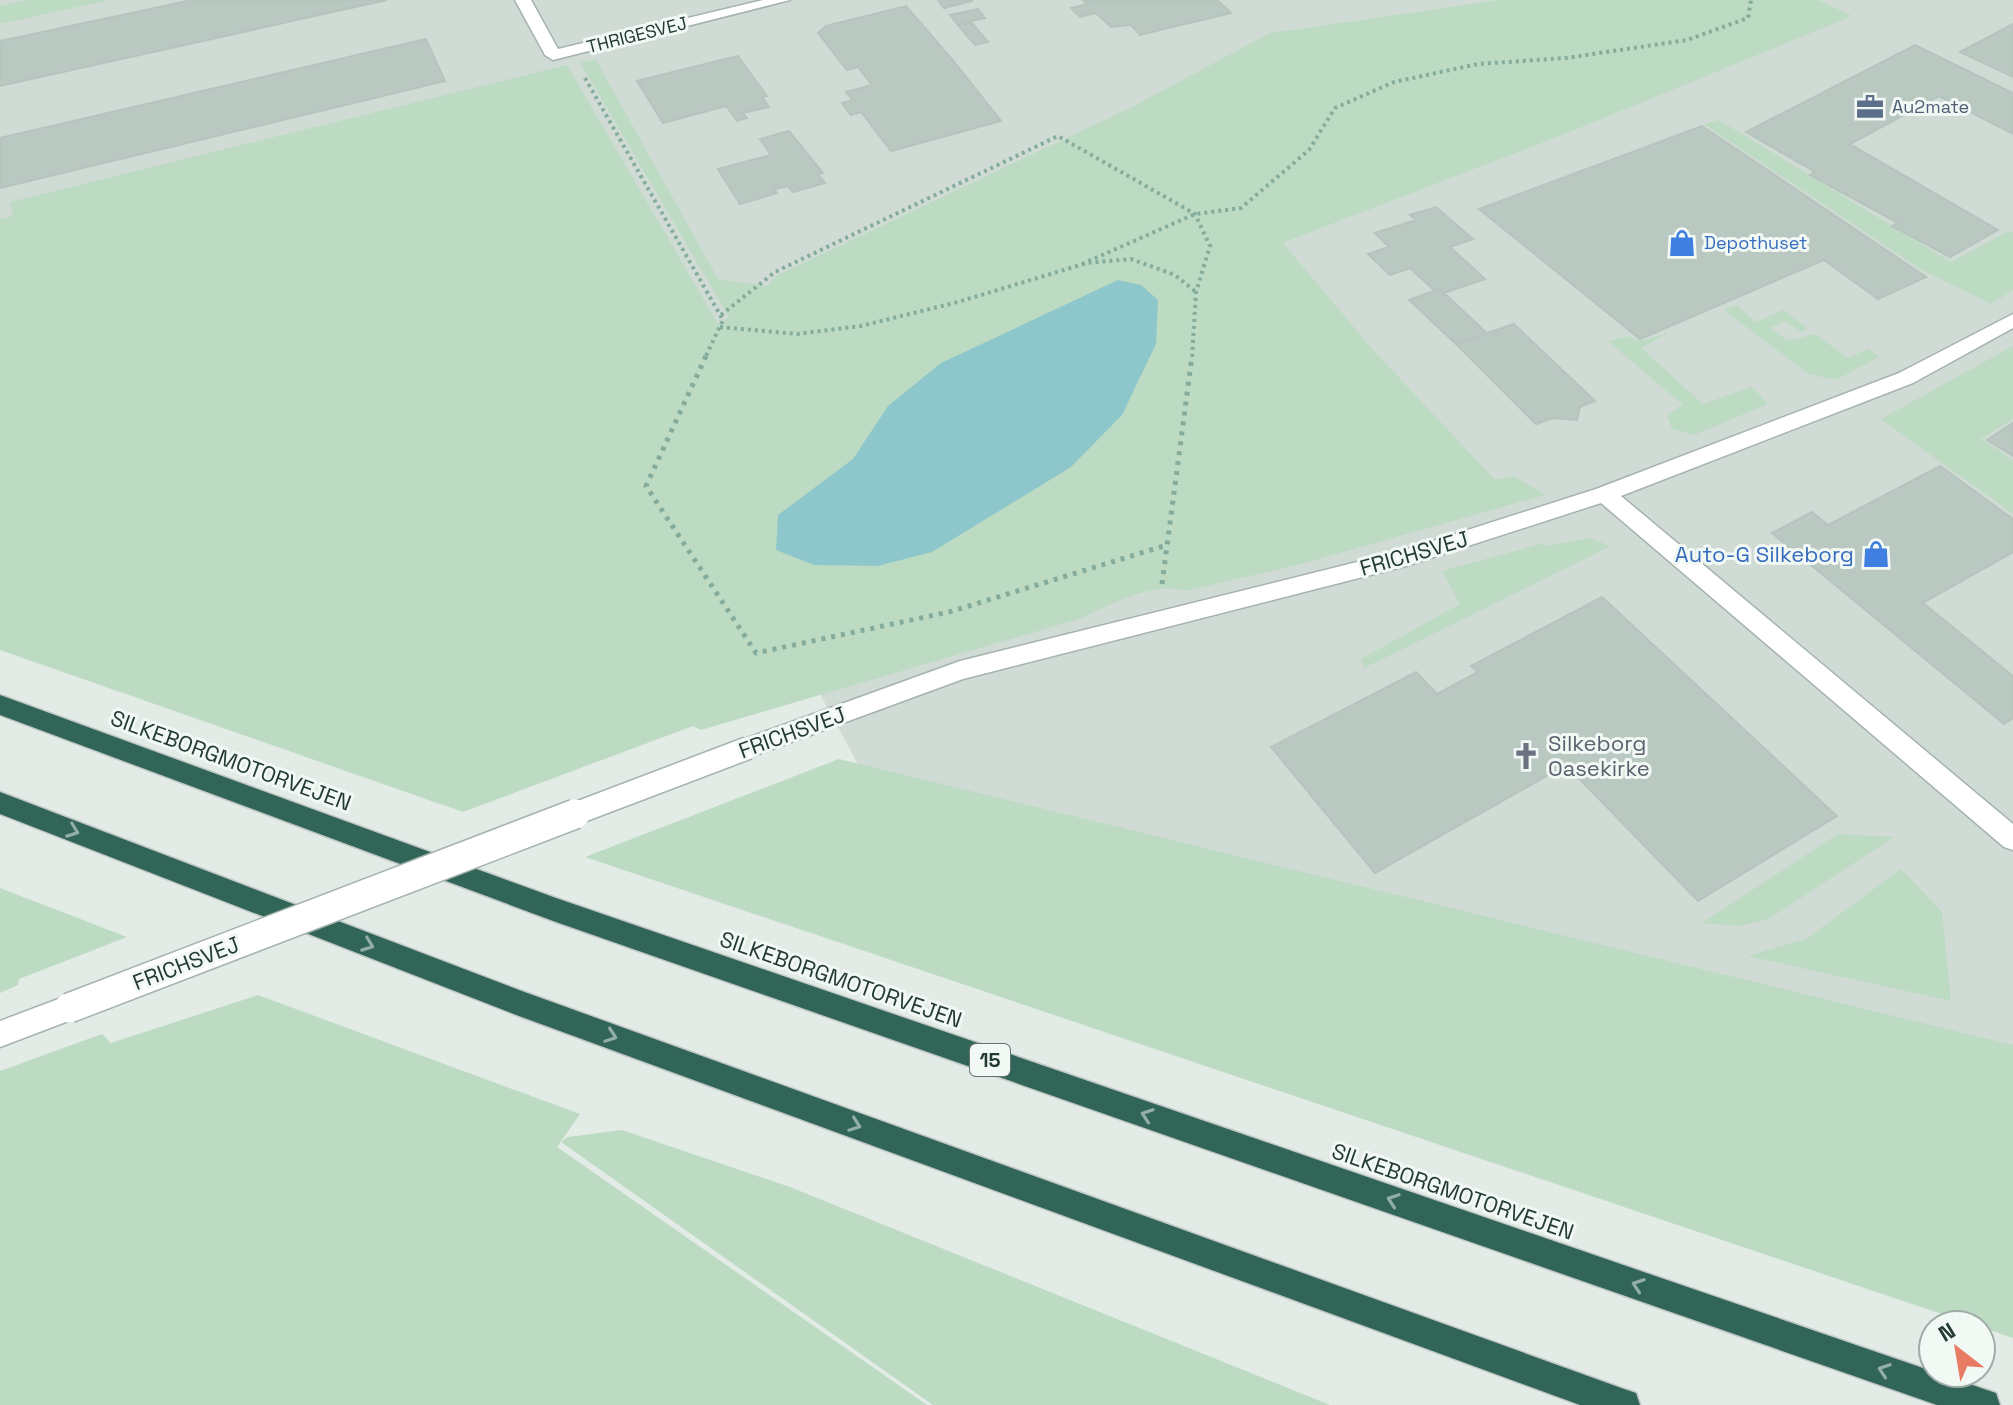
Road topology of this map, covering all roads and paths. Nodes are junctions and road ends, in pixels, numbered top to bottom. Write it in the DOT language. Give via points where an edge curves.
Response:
graph roads {
  1 [pos="523,0"];
  2 [pos="782,0"];
  3 [pos="1751,0"];
  4 [pos="569,51"];
  5 [pos="1195,214"];
  6 [pos="1082,264"];
  7 [pos="1196,292"];
  8 [pos="721,315"];
  9 [pos="2013,320"];
  10 [pos="720,327"];
  11 [pos="1604,494"];
  12 [pos="1167,545"];
  13 [pos="1158,620"];
  14 [pos="0,705"];
  15 [pos="0,803"];
  16 [pos="2013,839"];
  17 [pos="0,1034"];
  18 [pos="1624,1405"];
  19 [pos="1984,1405"];
  1 -- 4 [label="street, THRIGESVEJ" via="553,55"];
  2 -- 4 [label="street, THRIGESVEJ"];
  3 -- 5 [label="path" via="1748,18 1687,40 1566,58 1478,64 1394,82 1335,108 1309,150 1241,208"];
  4 -- 8 [label="path"];
  5 -- 6 [label="path"];
  5 -- 7 [label="path" via="1210,246"];
  5 -- 8 [label="path" via="1058,136 775,272"];
  6 -- 7 [label="path" via="1131,259 1175,275"];
  6 -- 10 [label="path" via="861,326 797,334"];
  7 -- 12 [label="path"];
  8 -- 10 [label="path"];
  9 -- 11 [label="street, FRICHSVEJ" via="1906,378"];
  10 -- 12 [label="path" via="646,486 756,653 949,612"];
  11 -- 13 [label="street, FRICHSVEJ" via="1406,558"];
  11 -- 16 [label="street"];
  12 -- 13 [label="path"];
  13 -- 17 [label="street, FRICHSVEJ, bridge" via="960,670"];
  19 -- 14 [label="highway, SILKEBORGMOTORVEJEN / 15, one-way" via="556,910"];
  15 -- 18 [label="highway, one-way" via="519,1003"];
}
